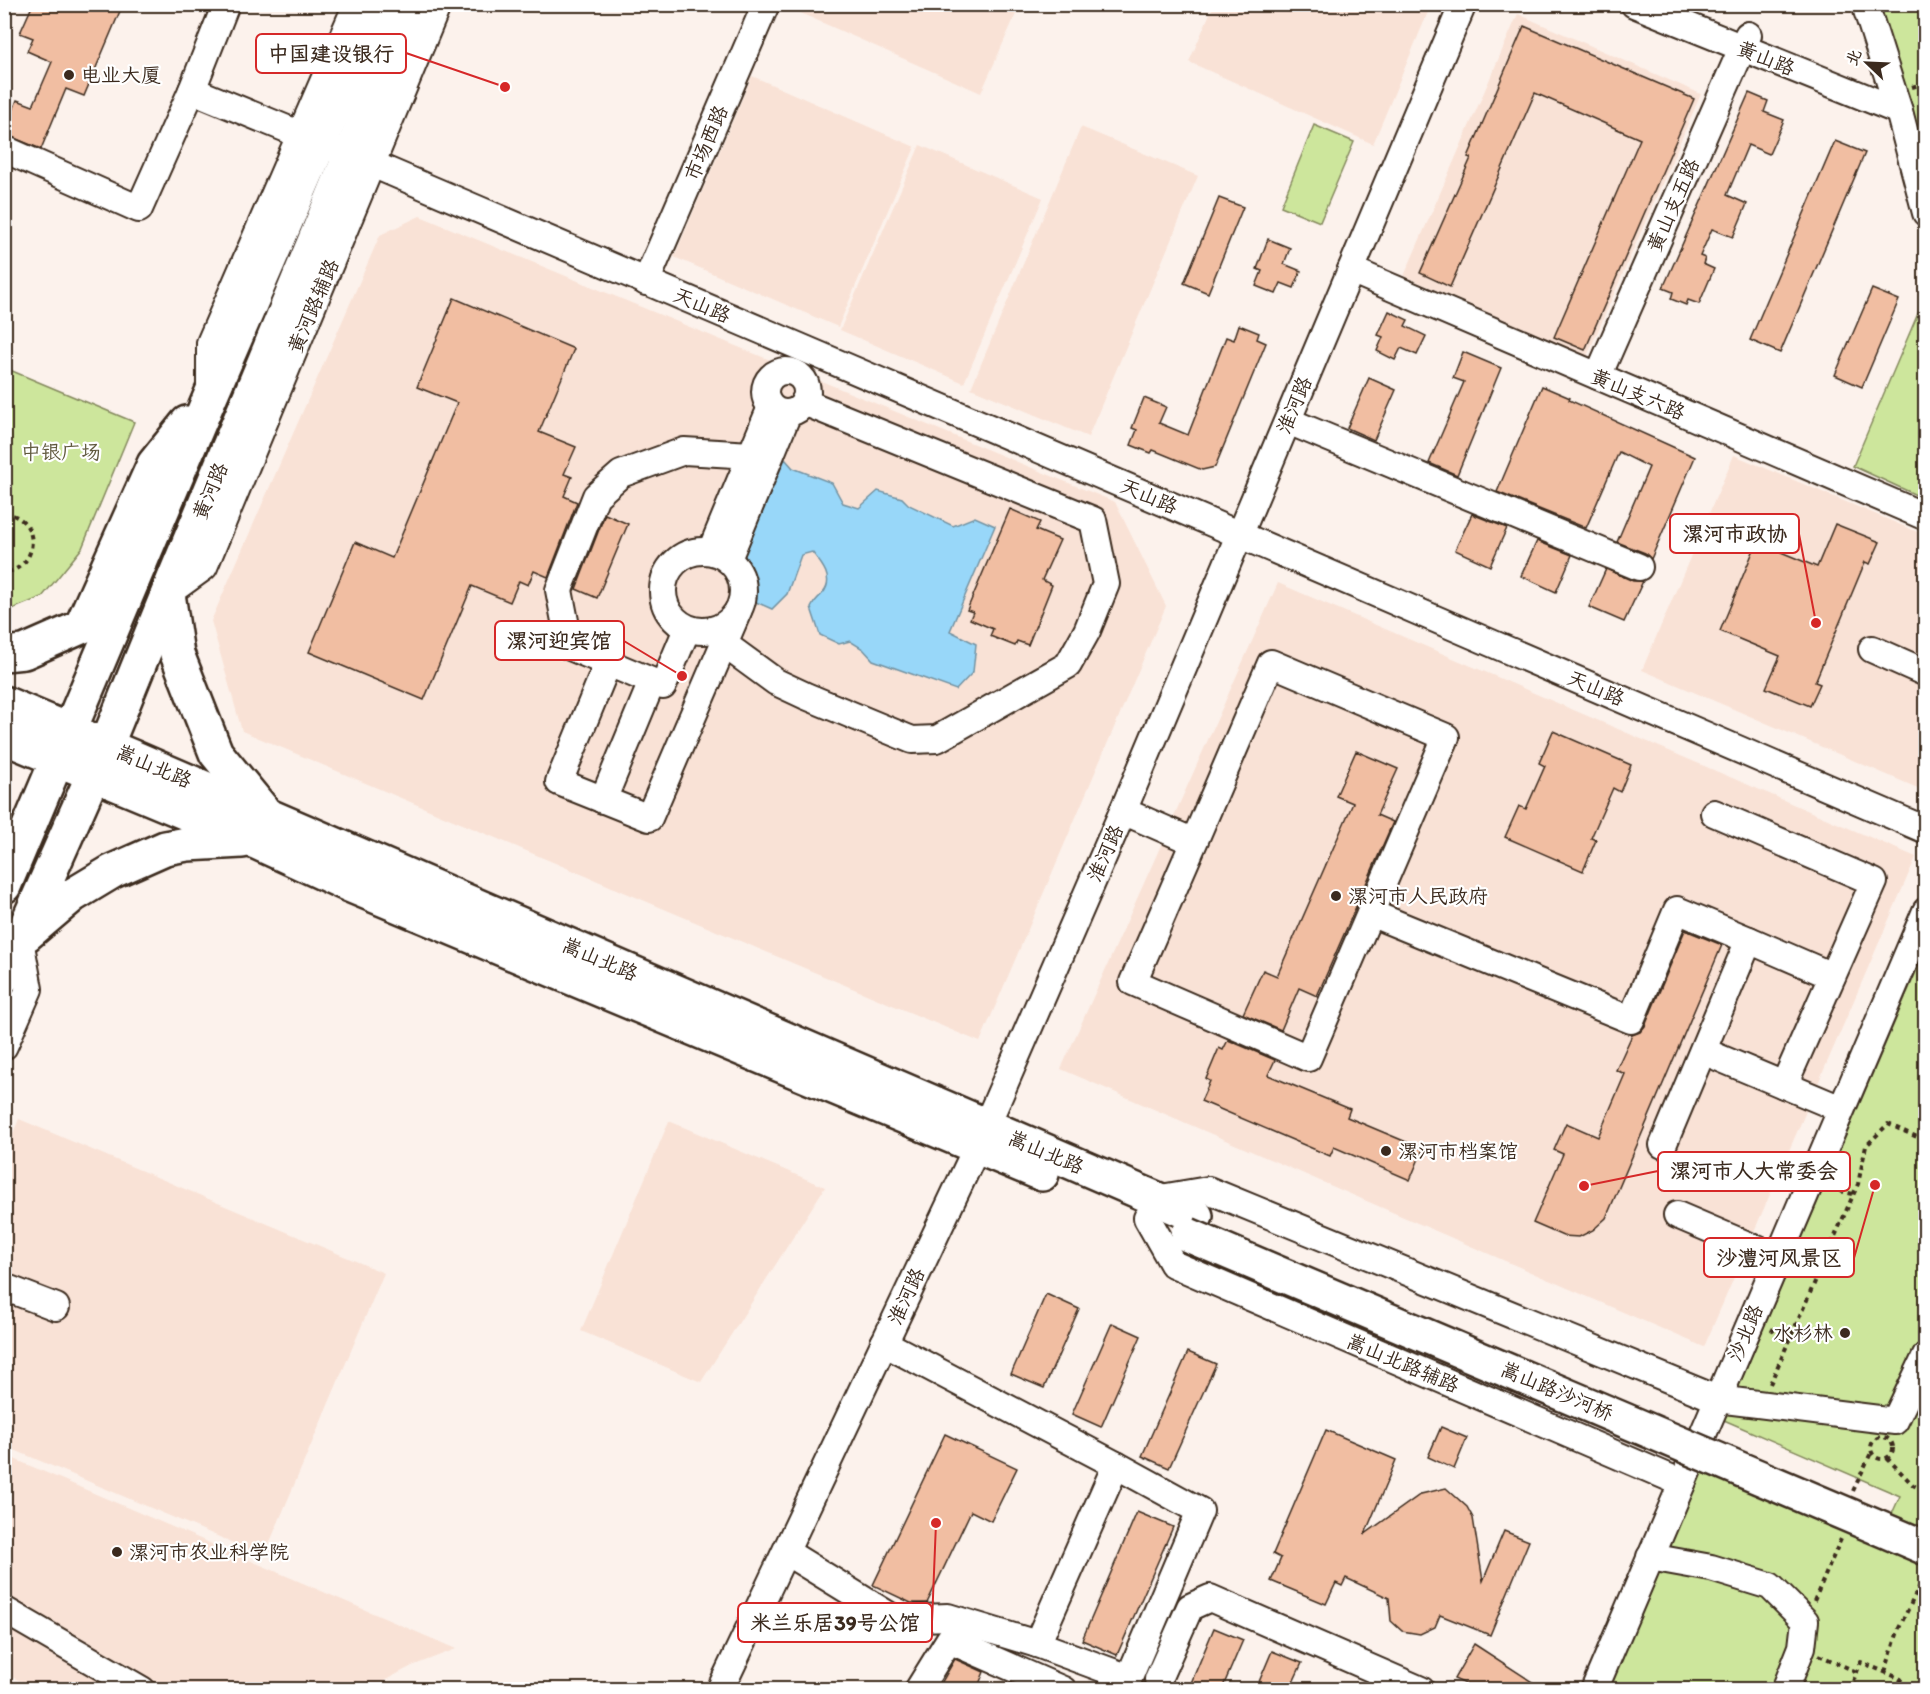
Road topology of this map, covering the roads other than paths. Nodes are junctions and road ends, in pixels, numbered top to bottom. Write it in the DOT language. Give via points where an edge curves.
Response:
graph roads {
  1 [pos="226,4"];
  2 [pos="357,4"];
  3 [pos="380,4"];
  4 [pos="413,4"];
  5 [pos="438,4"];
  6 [pos="766,4"];
  7 [pos="1463,4"];
  8 [pos="1674,4"];
  9 [pos="1865,4"];
  10 [pos="1637,5"];
  11 [pos="1745,41"];
  12 [pos="192,90"];
  13 [pos="1896,102"];
  14 [pos="311,140"];
  15 [pos="4,148"];
  16 [pos="361,160"];
  17 [pos="1926,213"];
  18 [pos="1351,270"];
  19 [pos="646,282"];
  20 [pos="802,348"];
  21 [pos="791,372"];
  22 [pos="1598,376"];
  23 [pos="210,397"];
  24 [pos="788,408"];
  25 [pos="1288,421"];
  26 [pos="751,455"];
  27 [pos="1926,517"];
  28 [pos="1240,535"];
  29 [pos="719,555"];
  30 [pos="1639,567"];
  31 [pos="168,593"];
  32 [pos="738,611"];
  33 [pos="687,628"];
  34 [pos="724,645"];
  35 [pos="1872,649"];
  36 [pos="4,654"];
  37 [pos="608,663"];
  38 [pos="1926,673"];
  39 [pos="652,682"];
  40 [pos="4,703"];
  41 [pos="69,730"];
  42 [pos="4,737"];
  43 [pos="57,760"];
  44 [pos="100,760"];
  45 [pos="603,800"];
  46 [pos="1123,811"];
  47 [pos="1714,813"];
  48 [pos="259,828"];
  49 [pos="1926,830"];
  50 [pos="1194,842"];
  51 [pos="4,886"];
  52 [pos="1926,911"];
  53 [pos="1370,913"];
  54 [pos="20,940"];
  55 [pos="1749,940"];
  56 [pos="4,976"];
  57 [pos="1833,976"];
  58 [pos="4,1046"];
  59 [pos="1703,1051"];
  60 [pos="1784,1085"];
  61 [pos="1841,1109"];
  62 [pos="981,1137"];
  63 [pos="1663,1145"];
  64 [pos="1151,1208"];
  65 [pos="1677,1215"];
  66 [pos="1192,1225"];
  67 [pos="1778,1258"];
  68 [pos="4,1287"];
  69 [pos="56,1307"];
  70 [pos="884,1343"];
  71 [pos="1926,1356"];
  72 [pos="1717,1399"];
  73 [pos="1116,1466"];
  74 [pos="1682,1483"];
  75 [pos="1926,1525"];
  76 [pos="1926,1548"];
  77 [pos="786,1552"];
  78 [pos="1650,1557"];
  79 [pos="4,1610"];
  80 [pos="1037,1644"];
  81 [pos="142,1689"];
  82 [pos="720,1689"];
  83 [pos="918,1689"];
  84 [pos="1063,1689"];
  85 [pos="1161,1689"];
  86 [pos="1421,1689"];
  87 [pos="1594,1689"];
  88 [pos="1785,1689"];
  1 -- 12 [label="street"];
  2 -- 14 [label="street"];
  3 -- 14 [label="main road, 黄河路"];
  4 -- 16 [label="main road, 黄河路"];
  5 -- 16 [label="street"];
  6 -- 19 [label="street, 市场西路"];
  7 -- 18 [label="street, 淮河路"];
  8 -- 11 [label="street, 黄山路"];
  9 -- 13 [label="street"];
  10 -- 11 [label="street, 黄山路"];
  11 -- 13 [label="street, 黄山路"];
  11 -- 22 [label="street, 黄山支五路"];
  12 -- 14 [label="street, 天山路"];
  12 -- 15 [label="street" via="139,209"];
  13 -- 17 [label="street"];
  14 -- 16 [label="street, 天山路"];
  14 -- 23 [label="main road, 黄河路"];
  16 -- 19 [label="street, 天山路"];
  16 -- 31 [label="main road, 黄河路"];
  18 -- 22 [label="street, 黄山支六路"];
  18 -- 25 [label="street, 淮河路"];
  19 -- 20 [label="street, 天山路"];
  20 -- 21 [label="street"];
  20 -- 28 [label="street, 天山路"];
  21 -- 24 [label="street" via="801,376 807,397"];
  21 -- 24 [label="street" via="771,377 766,387 766,398"];
  22 -- 27 [label="street, 黄山支六路"];
  23 -- 36 [label="main road" via="153,464 81,627 24,652"];
  23 -- 41 [label="main road, 黄河路"];
  24 -- 26 [label="street"];
  24 -- 29 [label="street"];
  24 -- 34 [label="street" via="1093,520 1106,584 1068,665 937,739 912,740 806,696 776,682"];
  25 -- 28 [label="street, 淮河路"];
  25 -- 30 [label="street"];
  26 -- 29 [label="street"];
  26 -- 37 [label="street" via="684,451 621,474 596,496 559,590 570,648"];
  28 -- 46 [label="street, 淮河路"];
  28 -- 49 [label="street, 天山路"];
  29 -- 32 [label="street" via="736,567 741,578 742,601"];
  29 -- 33 [label="street" via="689,553 672,565 663,585 670,615"];
  31 -- 44 [label="main road, 黄河路"];
  31 -- 48 [label="main road" via="177,654 216,753"];
  32 -- 33 [label="street" via="731,621 710,631"];
  32 -- 34 [label="street"];
  33 -- 39 [label="street" via="663,686"];
  34 -- 45 [label="street" via="649,818"];
  35 -- 38 [label="street"];
  37 -- 39 [label="street"];
  37 -- 45 [label="street" via="559,782"];
  39 -- 45 [label="street"];
  40 -- 41 [label="main road, 嵩山北路"];
  41 -- 43 [label="main road, 黄河路"];
  41 -- 44 [label="main road, 嵩山北路"];
  42 -- 43 [label="main road, 嵩山北路"];
  43 -- 44 [label="main road, 嵩山北路"];
  43 -- 51 [label="main road, 黄河路"];
  44 -- 48 [label="main road, 嵩山北路"];
  44 -- 54 [label="main road, 黄河路"];
  46 -- 50 [label="street"];
  46 -- 62 [label="street, 淮河路"];
  47 -- 57 [label="street" via="1874,882"];
  48 -- 54 [label="main road" via="165,848 113,871 73,895"];
  48 -- 62 [label="main road, 嵩山北路"];
  50 -- 53 [label="street" via="1133,982 1308,1058"];
  50 -- 53 [label="street" via="1271,663 1446,737"];
  52 -- 61 [label="street, 沙北路"];
  53 -- 55 [label="street" via="1631,1020 1677,910"];
  54 -- 56 [label="main road, 黄河路"];
  54 -- 58 [label="street" via="29,989"];
  55 -- 57 [label="street"];
  55 -- 59 [label="street"];
  57 -- 60 [label="street"];
  59 -- 60 [label="street"];
  59 -- 63 [label="street"];
  60 -- 61 [label="street"];
  61 -- 67 [label="street, 沙北路"];
  62 -- 64 [label="main road, 嵩山北路"];
  62 -- 70 [label="street, 淮河路"];
  64 -- 66 [label="main road, 嵩山北路"];
  64 -- 72 [label="street" via="1208,1190"];
  64 -- 74 [label="street, 嵩山北路辅路" via="1173,1264"];
  65 -- 67 [label="street"];
  66 -- 75 [label="main road, 嵩山路沙河桥"];
  66 -- 76 [label="main road, 嵩山路沙河桥, bridge"];
  67 -- 72 [label="street, 沙北路"];
  68 -- 69 [label="street"];
  70 -- 73 [label="street"];
  70 -- 77 [label="street, 淮河路"];
  71 -- 72 [label="street" via="1895,1421"];
  72 -- 74 [label="street, 沙北路"];
  73 -- 80 [label="street"];
  73 -- 80 [label="street" via="1200,1511 1129,1678"];
  74 -- 78 [label="street, 沙北路"];
  77 -- 80 [label="street" via="895,1619 948,1617"];
  77 -- 82 [label="street, 淮河路"];
  78 -- 87 [label="street, 沙北路"];
  78 -- 88 [label="street" via="1711,1568 1770,1586 1805,1621 1802,1647"];
  79 -- 81 [label="street"];
  83 -- 84 [label="street" via="949,1640"];
  85 -- 86 [label="street" via="1158,1678 1190,1607 1209,1598"];
}
